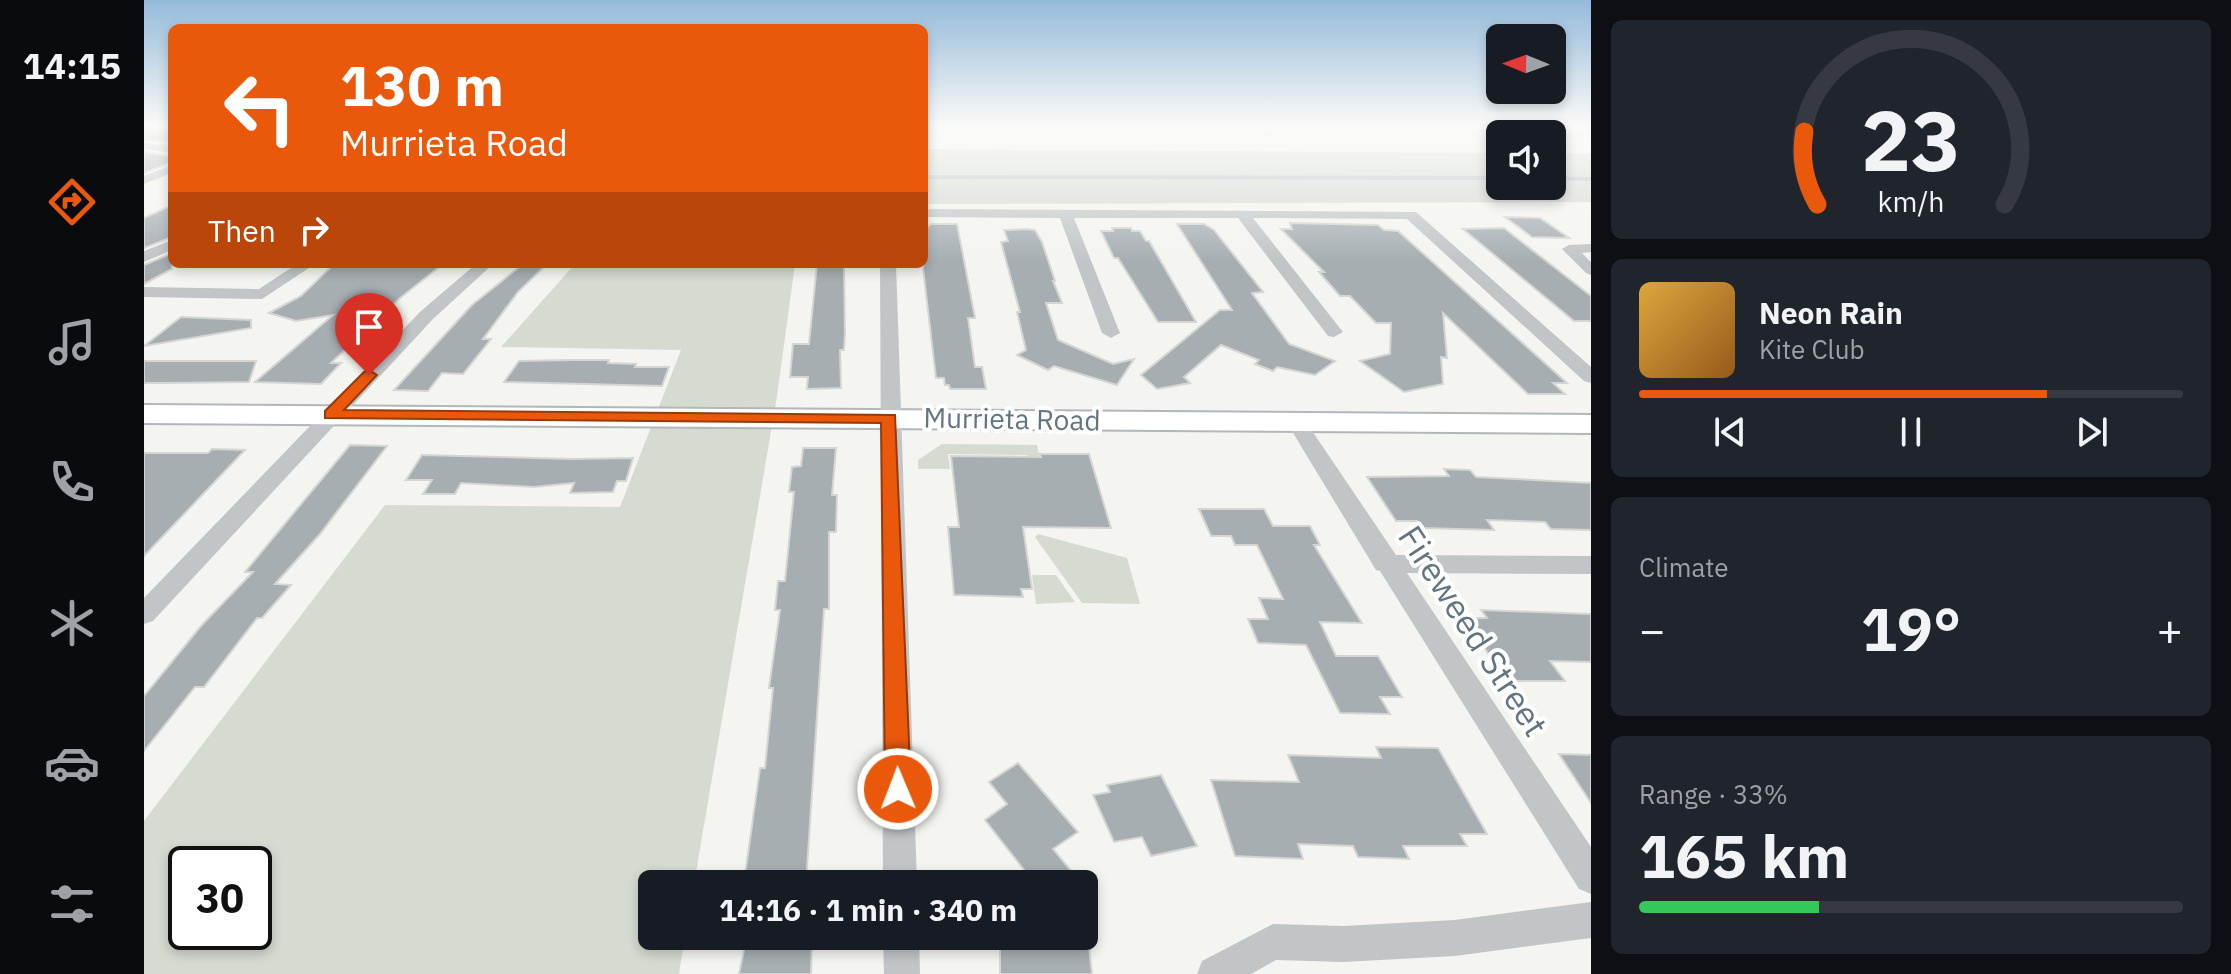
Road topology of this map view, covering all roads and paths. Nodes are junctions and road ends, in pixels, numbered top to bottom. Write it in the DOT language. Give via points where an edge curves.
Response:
graph roads {
  1 [pos="166,171"];
  2 [pos="144,180"];
  3 [pos="928,213"];
  4 [pos="1065,213"];
  5 [pos="1242,214"];
  6 [pos="168,246"];
  7 [pos="1591,248"];
  8 [pos="144,257"];
  9 [pos="301,268"];
  10 [pos="480,268"];
  11 [pos="888,268"];
  12 [pos="1591,270"];
  13 [pos="144,292"];
  14 [pos="1334,332"];
  15 [pos="1111,333"];
  16 [pos="1591,377"];
  17 [pos="144,414"];
  18 [pos="331,415"];
  19 [pos="889,418"];
  20 [pos="1297,423"];
  21 [pos="1591,424"];
  22 [pos="1385,564"];
  23 [pos="1591,565"];
  24 [pos="144,614"];
  25 [pos="900,870"];
  26 [pos="1591,877"];
  27 [pos="1591,920"];
  28 [pos="901,950"];
  29 [pos="902,974"];
  30 [pos="1215,974"];
  1 -- 2 [label="street"];
  3 -- 4 [label="street"];
  4 -- 5 [label="street"];
  4 -- 15 [label="street"];
  5 -- 14 [label="street"];
  5 -- 16 [label="street" via="1411,215"];
  6 -- 8 [label="street"];
  7 -- 12 [label="street" via="1569,249"];
  9 -- 13 [label="street" via="262,294"];
  10 -- 18 [label="street"];
  11 -- 19 [label="street"];
  17 -- 18 [label="main road, Murrieta Road"];
  18 -- 19 [label="main road, Murrieta Road"];
  18 -- 24 [label="street"];
  19 -- 20 [label="main road, Murrieta Road"];
  19 -- 25 [label="street"];
  20 -- 21 [label="main road, Murrieta Road"];
  20 -- 22 [label="street, Fireweed Street"];
  22 -- 23 [label="street"];
  22 -- 26 [label="street, Fireweed Street"];
  27 -- 30 [label="street" via="1455,938 1273,942"];
  28 -- 29 [label="street"];
}
